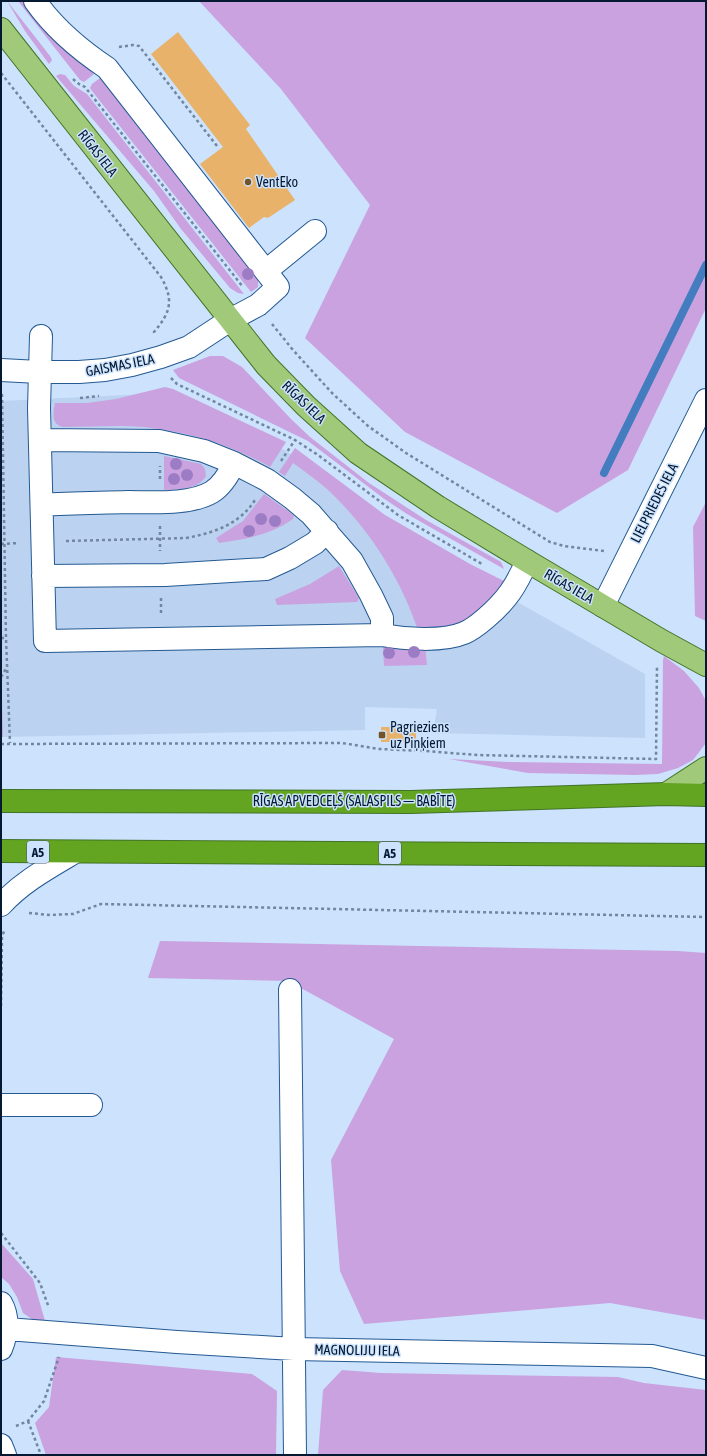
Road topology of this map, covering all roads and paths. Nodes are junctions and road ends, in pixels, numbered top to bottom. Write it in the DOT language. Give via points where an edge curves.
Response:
graph roads {
  1 [pos="35,1"];
  2 [pos="1,29"];
  3 [pos="69,74"];
  4 [pos="315,231"];
  5 [pos="266,272"];
  6 [pos="258,305"];
  7 [pos="230,320"];
  8 [pos="41,336"];
  9 [pos="1,370"];
  10 [pos="39,372"];
  11 [pos="706,400"];
  12 [pos="41,440"];
  13 [pos="159,441"];
  14 [pos="234,463"];
  15 [pos="159,502"];
  16 [pos="42,505"];
  17 [pos="327,531"];
  18 [pos="627,558"];
  19 [pos="527,562"];
  20 [pos="161,575"];
  21 [pos="43,576"];
  22 [pos="603,606"];
  23 [pos="382,635"];
  24 [pos="1,638"];
  25 [pos="6,638"];
  26 [pos="162,640"];
  27 [pos="670,646"];
  28 [pos="706,665"];
  29 [pos="7,667"];
  30 [pos="1,677"];
  31 [pos="706,681"];
  32 [pos="1,744"];
  33 [pos="706,768"];
  34 [pos="666,794"];
  35 [pos="706,795"];
  36 [pos="1,801"];
  37 [pos="1,851"];
  38 [pos="75,852"];
  39 [pos="706,855"];
  40 [pos="27,913"];
  41 [pos="4,914"];
  42 [pos="706,917"];
  43 [pos="290,990"];
  44 [pos="1,1006"];
  45 [pos="91,1104"];
  46 [pos="1,1105"];
  47 [pos="1,1303"];
  48 [pos="4,1339"];
  49 [pos="294,1349"];
  50 [pos="706,1368"];
  51 [pos="28,1421"];
  52 [pos="1,1445"];
  53 [pos="4,1455"];
  54 [pos="41,1455"];
  55 [pos="295,1455"];
  1 -- 5 [label="street" via="46,17 86,54 107,68"];
  2 -- 7 [label="main road, RĪGAS IELA"];
  3 -- 6 [label="path" via="85,86"];
  4 -- 5 [label="street"];
  5 -- 6 [label="street, GAISMAS IELA" via="278,287"];
  6 -- 7 [label="street, GAISMAS IELA"];
  6 -- 18 [label="path" via="293,350 332,393 368,426 406,453 550,542 610,551"];
  7 -- 10 [label="street, GAISMAS IELA" via="189,347 139,363 105,370"];
  7 -- 19 [label="main road, RĪGAS IELA" via="266,365 306,406 358,452 438,507"];
  8 -- 10 [label="street"];
  9 -- 10 [label="street, GAISMAS IELA"];
  10 -- 12 [label="street"];
  11 -- 18 [label="street, LIELPRIEDES IELA"];
  12 -- 13 [label="street"];
  12 -- 16 [label="street"];
  13 -- 14 [label="street" via="204,451"];
  13 -- 15 [label="path"];
  14 -- 15 [label="street" via="229,474 212,491 196,499"];
  14 -- 17 [label="street" via="267,480 292,498"];
  15 -- 16 [label="street"];
  15 -- 20 [label="path"];
  16 -- 21 [label="street"];
  17 -- 20 [label="street" via="315,543 266,569"];
  17 -- 23 [label="street" via="352,560 371,595 382,618"];
  18 -- 22 [label="street, LIELPRIEDES IELA"];
  19 -- 22 [label="main road, RĪGAS IELA"];
  19 -- 23 [label="street" via="505,601 476,627 463,634 429,638"];
  20 -- 21 [label="street"];
  20 -- 26 [label="path"];
  21 -- 26 [label="street" via="45,641"];
  22 -- 27 [label="main road, RĪGAS IELA"];
  23 -- 26 [label="street"];
  24 -- 25 [label="path"];
  27 -- 28 [label="main road, RĪGAS IELA"];
  27 -- 31 [label="main road"];
  27 -- 32 [label="path" via="656,653 656,759 477,755 379,749 342,743"];
  29 -- 30 [label="path"];
  33 -- 34 [label="main road"];
  34 -- 35 [label="highway, RĪGAS APVEDCEĻŠ (SALASPILS — BABĪTE)"];
  34 -- 36 [label="highway, RĪGAS APVEDCEĻŠ (SALASPILS — BABĪTE)" via="411,802"];
  37 -- 38 [label="highway, A5"];
  38 -- 39 [label="highway, A5"];
  38 -- 41 [label="street" via="11,894"];
  40 -- 42 [label="path" via="73,914 101,904"];
  41 -- 44 [label="path"];
  43 -- 49 [label="street"];
  45 -- 46 [label="street"];
  47 -- 48 [label="street" via="4,1309"];
  48 -- 49 [label="street, MAGNOLIJU IELA" via="177,1342"];
  49 -- 50 [label="street, MAGNOLIJU IELA" via="652,1356"];
  49 -- 55 [label="street"];
  51 -- 54 [label="path"];
  52 -- 53 [label="street"];
}
